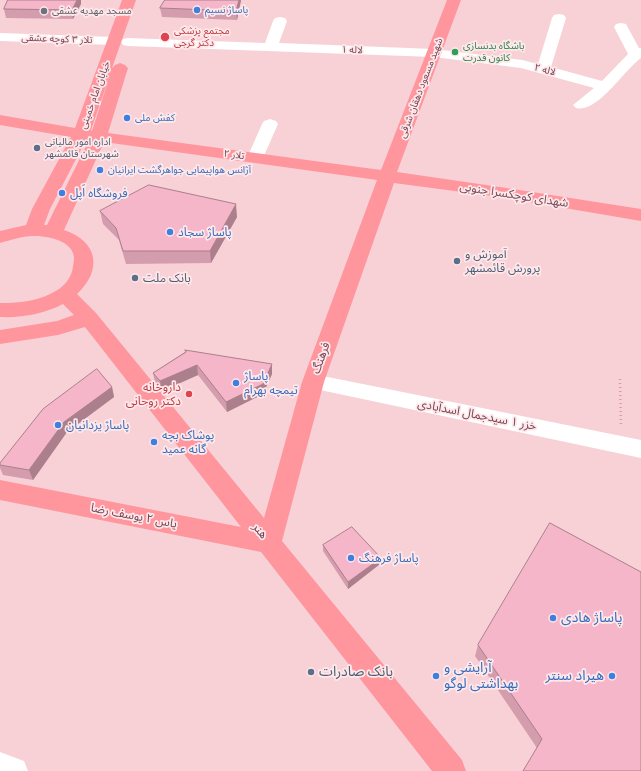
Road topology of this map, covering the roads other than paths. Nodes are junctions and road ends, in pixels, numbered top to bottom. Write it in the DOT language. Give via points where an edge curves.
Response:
graph roads {
  1 [pos="129,0"];
  2 [pos="142,0"];
  3 [pos="454,0"];
  4 [pos="558,18"];
  5 [pos="280,21"];
  6 [pos="621,27"];
  7 [pos="0,37"];
  8 [pos="121,41"];
  9 [pos="270,47"];
  10 [pos="434,53"];
  11 [pos="638,53"];
  12 [pos="543,70"];
  13 [pos="604,86"];
  14 [pos="581,105"];
  15 [pos="0,120"];
  16 [pos="270,124"];
  17 [pos="90,135"];
  18 [pos="255,158"];
  19 [pos="387,177"];
  20 [pos="641,215"];
  21 [pos="33,230"];
  22 [pos="53,233"];
  23 [pos="0,238"];
  24 [pos="65,294"];
  25 [pos="0,310"];
  26 [pos="89,318"];
  27 [pos="0,337"];
  28 [pos="313,382"];
  29 [pos="631,447"];
  30 [pos="0,490"];
  31 [pos="269,543"];
  32 [pos="0,766"];
  33 [pos="14,771"];
  34 [pos="451,771"];
  1 -- 8 [label="main road, خیابان امام خمینی"];
  2 -- 8 [label="main road, خیابان امام خمینی"];
  3 -- 10 [label="main road, شهید مسعود دهقان شرقی"];
  4 -- 12 [label="street"];
  5 -- 9 [label="street"];
  6 -- 11 [label="street"];
  7 -- 8 [label="street, تلار ۳ کوچه عشقی"];
  8 -- 9 [label="street, تلار ۳ کوچه عشقی"];
  8 -- 17 [label="main road, خیابان امام خمینی"];
  9 -- 10 [label="street, لاله ۱"];
  10 -- 12 [label="street, لاله ۲" via="522,64"];
  10 -- 19 [label="main road, شهید مسعود دهقان شرقی"];
  11 -- 13 [label="street"];
  12 -- 13 [label="street, لاله ۲"];
  13 -- 14 [label="street"];
  15 -- 17 [label="main road, تلار ۲"];
  16 -- 18 [label="street"];
  17 -- 18 [label="main road, تلار ۲"];
  17 -- 21 [label="main road, خیابان امام خمینی" via="42,210"];
  17 -- 22 [label="main road, خیابان امام خمینی"];
  18 -- 19 [label="main road, تلار ۲"];
  19 -- 20 [label="main road, شهدای کوچکسرا جنوبی"];
  19 -- 28 [label="main road, فرهنگ"];
  21 -- 22 [label="main road"];
  21 -- 23 [label="main road"];
  22 -- 24 [label="main road" via="68,238 79,247 84,258 84,270 77,283"];
  24 -- 25 [label="main road" via="30,309"];
  24 -- 26 [label="main road, هنر"];
  26 -- 27 [label="main road" via="58,328"];
  26 -- 31 [label="main road, هنر"];
  28 -- 29 [label="street, خزر ۱ سیدجمال اسدآبادی"];
  28 -- 31 [label="main road, فرهنگ"];
  30 -- 31 [label="main road, یاس ۲ یوسف رضا"];
  31 -- 34 [label="main road, هنر"];
  32 -- 33 [label="street"];
}
